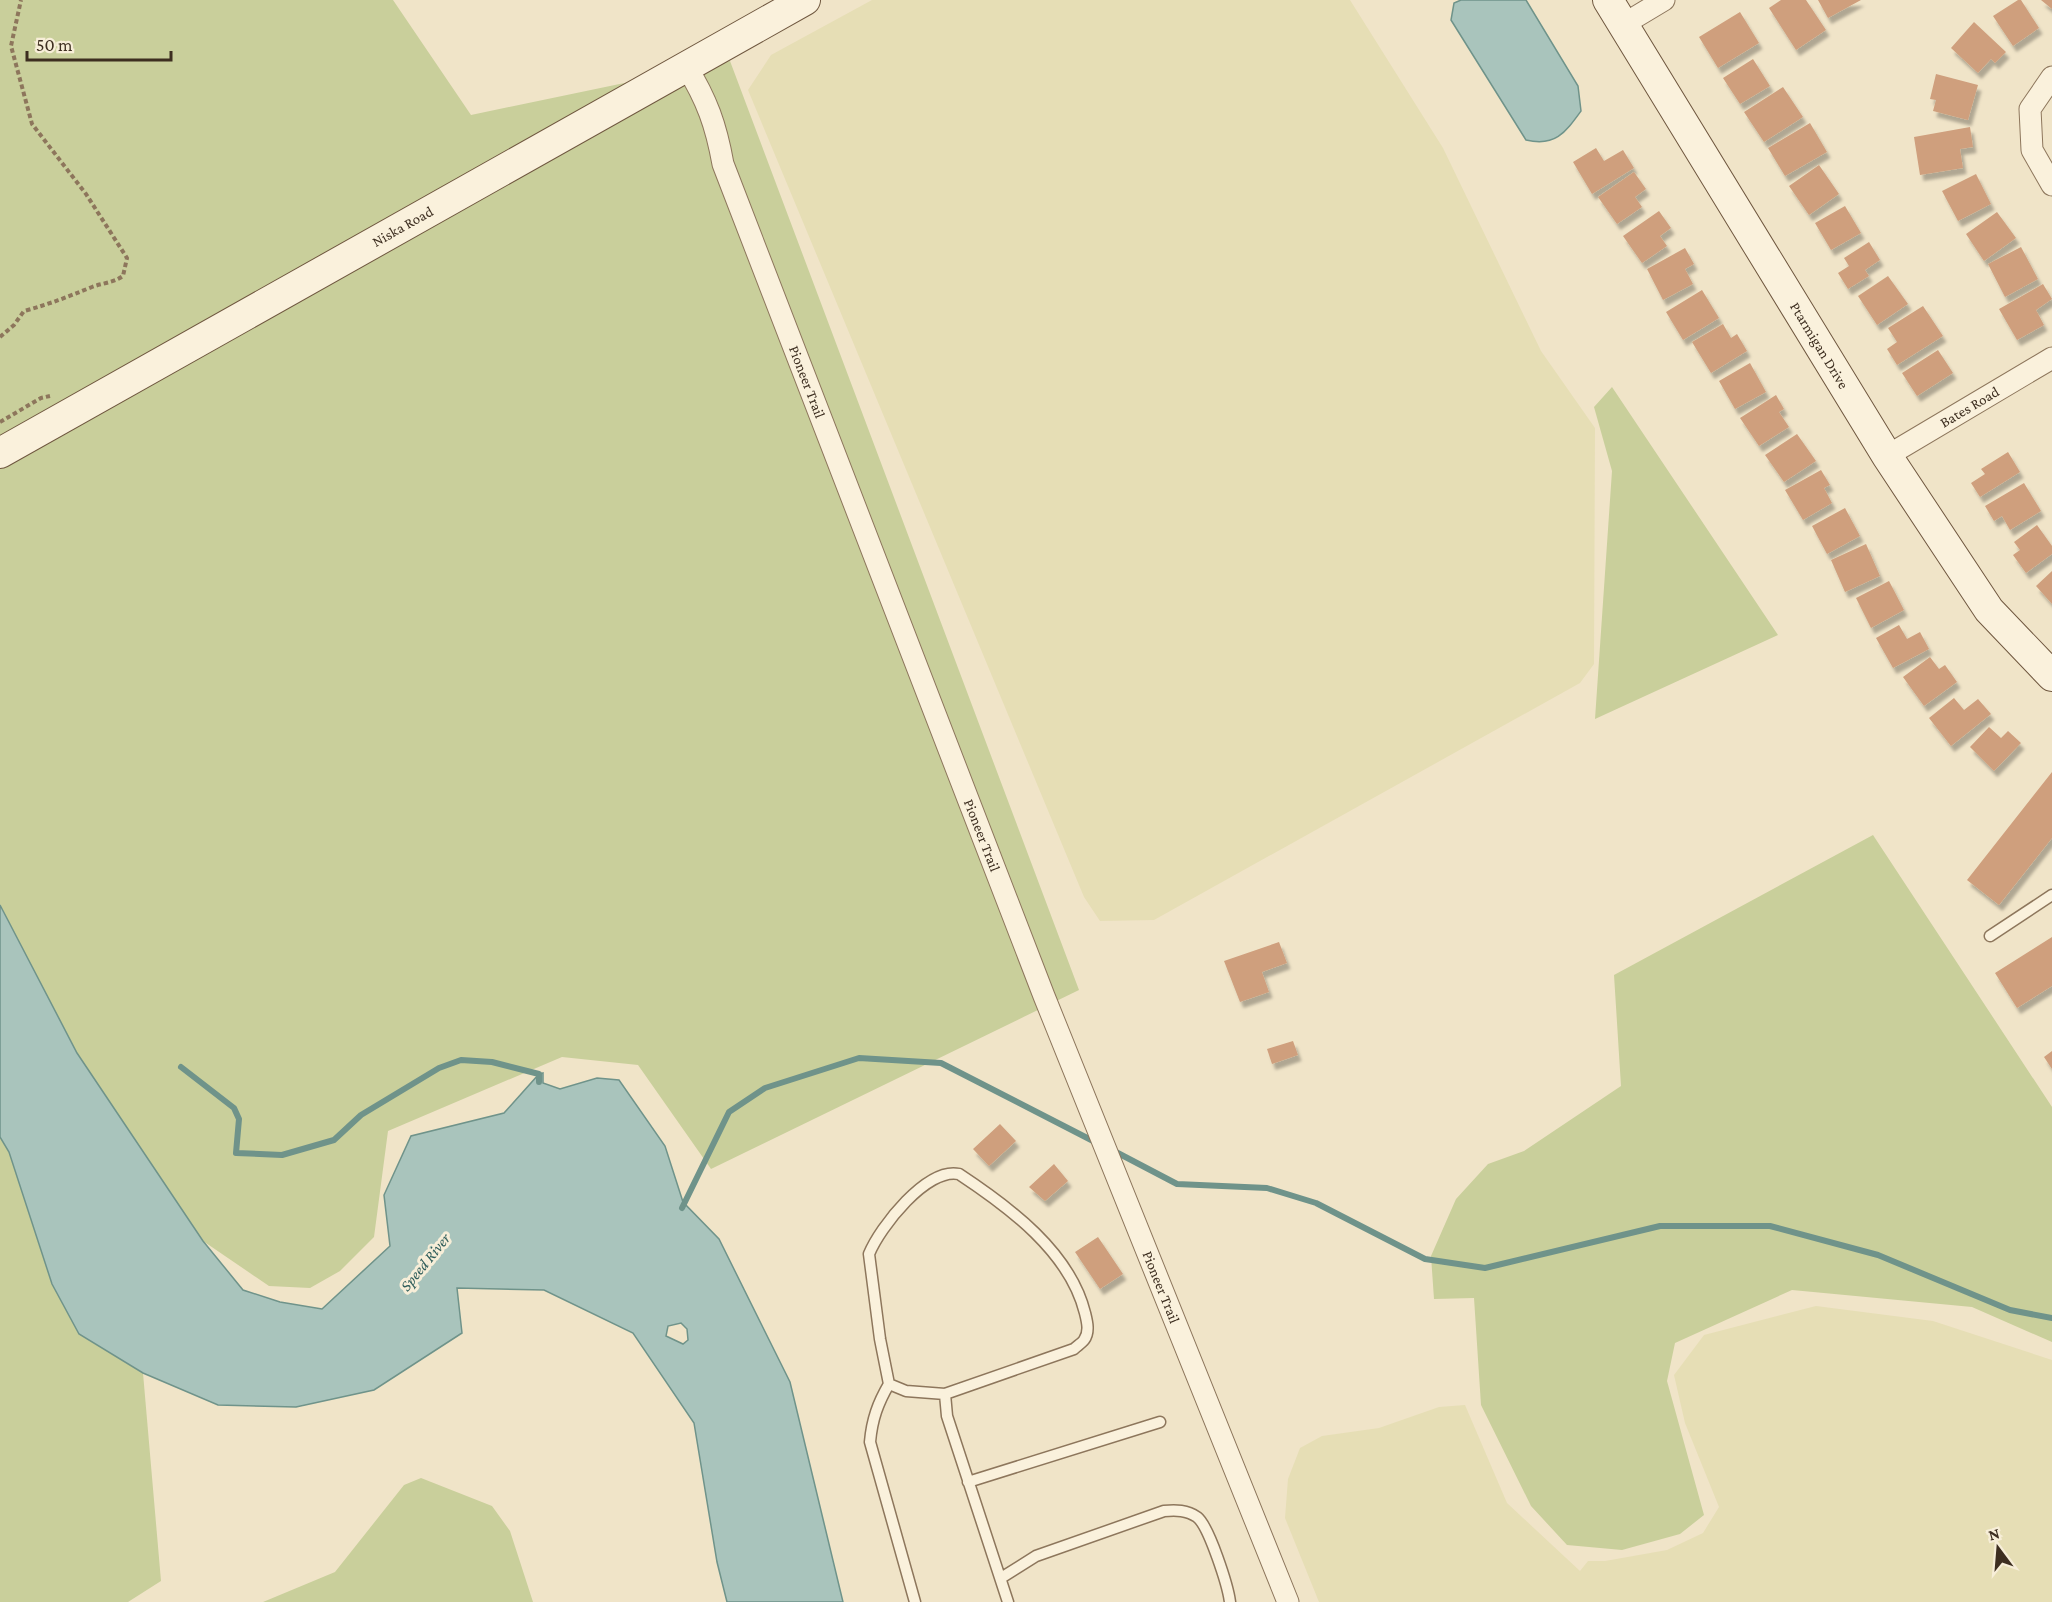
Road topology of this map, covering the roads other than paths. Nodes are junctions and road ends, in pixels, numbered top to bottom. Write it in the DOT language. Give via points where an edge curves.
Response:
graph roads {
  1 [pos="805,0"];
  2 [pos="1664,0"];
  3 [pos="1616,12"];
  4 [pos="686,66"];
  5 [pos="2052,77"];
  6 [pos="2052,185"];
  7 [pos="2052,358"];
  8 [pos="0,453"];
  9 [pos="1887,456"];
  10 [pos="2052,676"];
  11 [pos="2052,895"];
  12 [pos="1990,936"];
  13 [pos="889,1384"];
  14 [pos="945,1394"];
  15 [pos="1160,1422"];
  16 [pos="968,1482"];
  17 [pos="1001,1578"];
  18 [pos="915,1602"];
  19 [pos="1008,1602"];
  20 [pos="1230,1602"];
  21 [pos="1287,1602"];
  1 -- 4 [label="street, Niska Road"];
  2 -- 3 [label="street"];
  3 -- 9 [label="street, Ptarmigan Drive"];
  4 -- 8 [label="street, Niska Road"];
  4 -- 21 [label="street, Pioneer Trail" via="704,94 717,126 723,164 1100,1136"];
  5 -- 6 [label="street" via="2030,109 2032,150"];
  7 -- 9 [label="street, Bates Road"];
  9 -- 10 [label="street, Ptarmigan Drive" via="1989,610"];
  11 -- 12 [label="lane"];
  13 -- 14 [label="lane" via="906,1391"];
  13 -- 14 [label="lane" via="868,1254 895,1214 924,1185 950,1172 959,1173 1051,1250 1076,1287 1088,1326 1085,1340 1074,1349"];
  13 -- 18 [label="lane" via="871,1423 870,1442"];
  14 -- 16 [label="lane" via="947,1416"];
  15 -- 16 [label="lane"];
  16 -- 17 [label="lane"];
  17 -- 19 [label="lane"];
  17 -- 20 [label="lane" via="1036,1556 1153,1514 1180,1510 1198,1518 1212,1542"];
}
